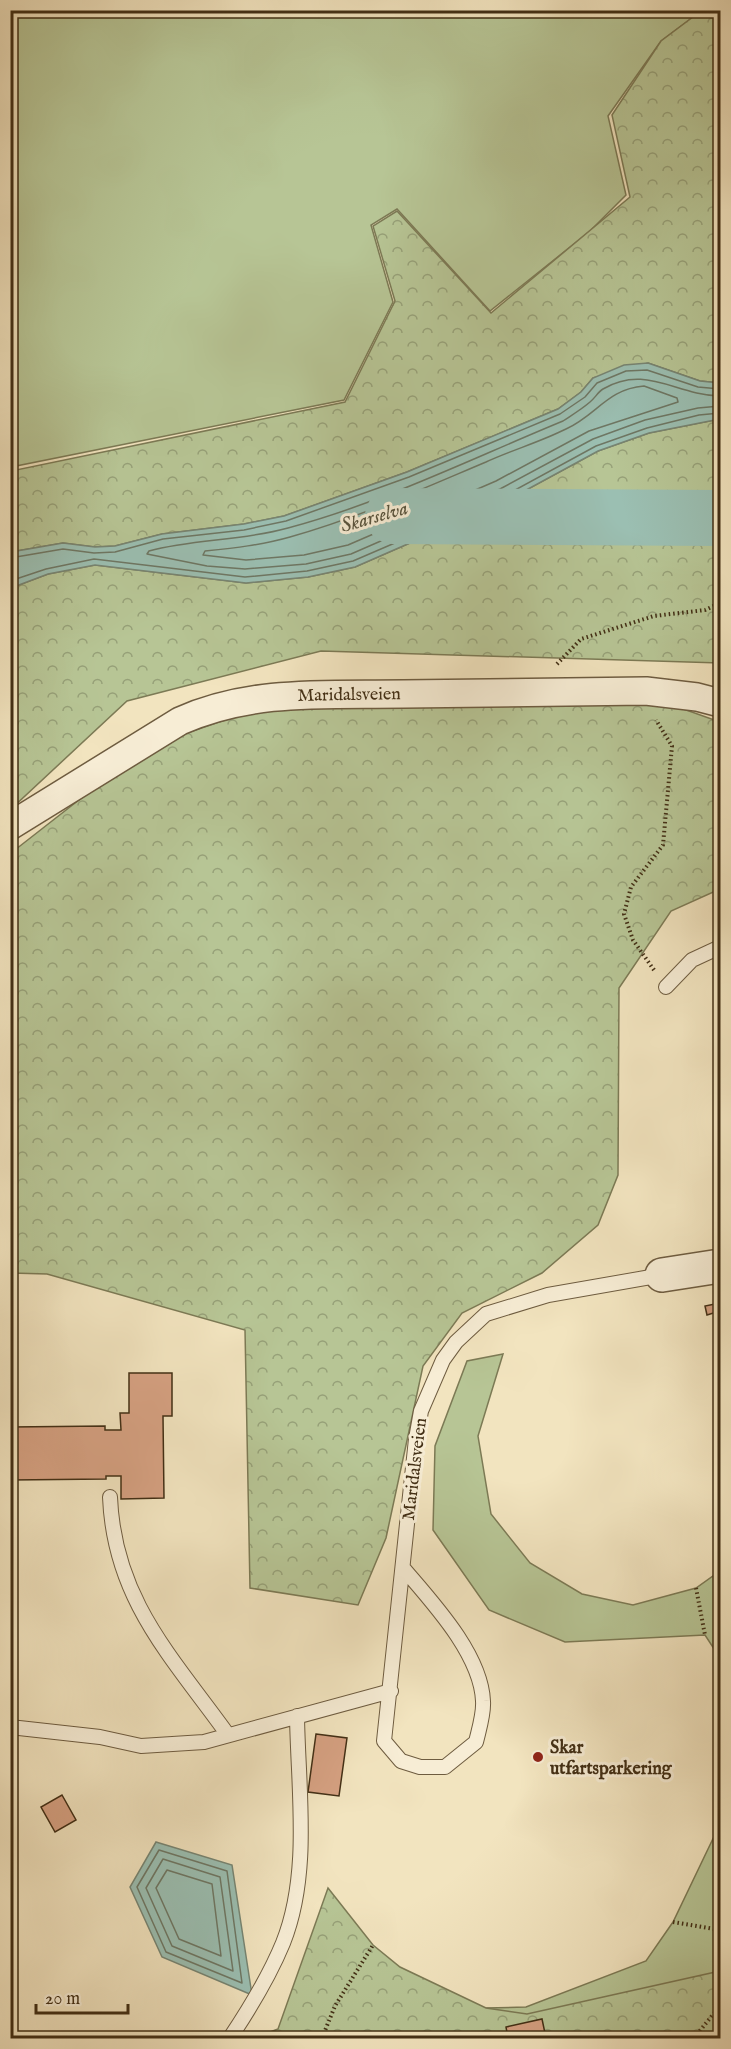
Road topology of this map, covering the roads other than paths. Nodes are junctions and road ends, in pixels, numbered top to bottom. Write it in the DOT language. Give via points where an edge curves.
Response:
graph roads {
  1 [pos="720,703"];
  2 [pos="10,826"];
  3 [pos="720,947"];
  4 [pos="666,987"];
  5 [pos="720,1266"];
  6 [pos="662,1275"];
  7 [pos="110,1497"];
  8 [pos="403,1568"];
  9 [pos="392,1691"];
  10 [pos="297,1716"];
  11 [pos="10,1726"];
  12 [pos="228,1735"];
  13 [pos="230,2038"];
  1 -- 2 [label="street, Maridalsveien" via="646,691 303,693 207,709 180,721"];
  3 -- 4 [label="lane" via="692,960"];
  5 -- 6 [label="street, Maridalsveien"];
  6 -- 8 [label="lane, Maridalsveien" via="548,1295 505,1307 486,1314 456,1342 439,1368 421,1411"];
  7 -- 12 [label="lane" via="111,1531 140,1611"];
  8 -- 9 [label="lane, Maridalsveien"];
  8 -- 9 [label="lane, Maridalsveien" via="451,1624 477,1676 483,1701 476,1742 445,1767 420,1767 401,1761 384,1741"];
  9 -- 10 [label="lane"];
  10 -- 12 [label="lane"];
  10 -- 13 [label="lane" via="299,1880 293,1909 284,1941 264,1982"];
  11 -- 12 [label="lane" via="141,1746 204,1742"];
}
